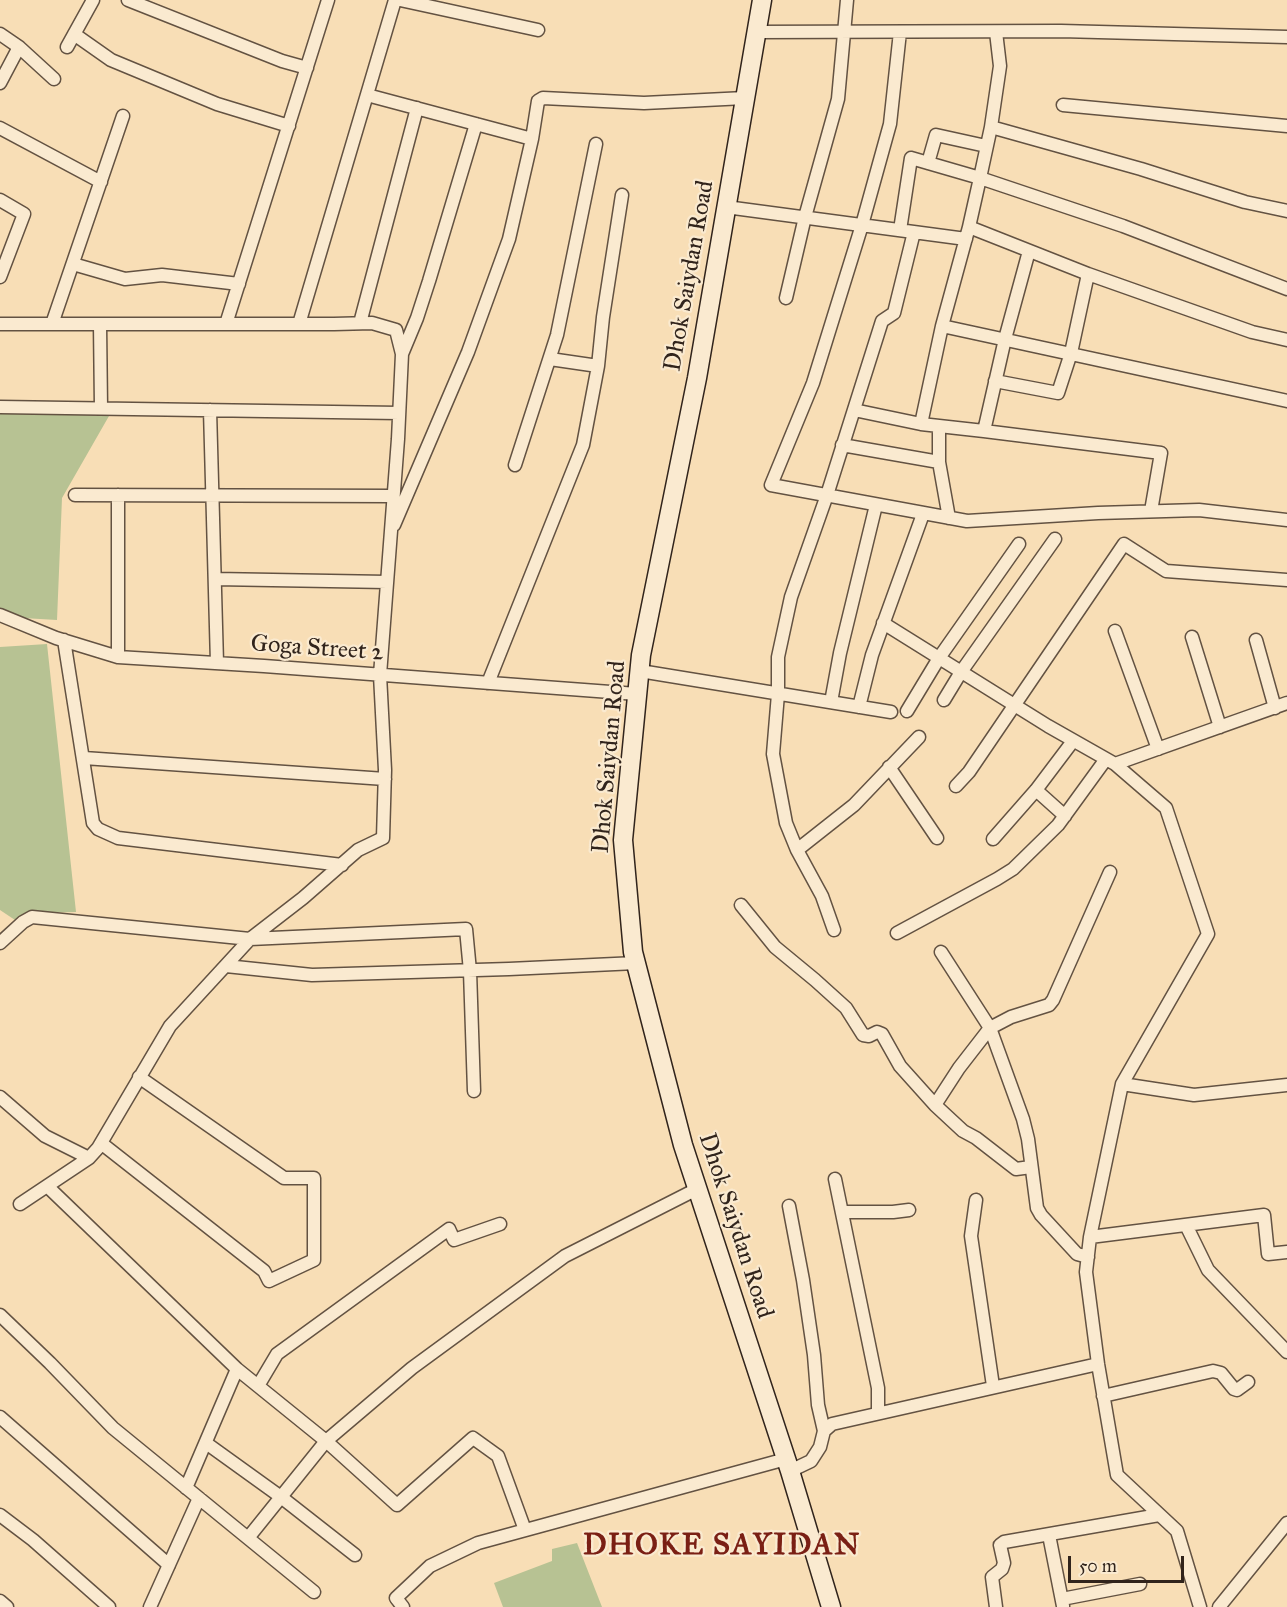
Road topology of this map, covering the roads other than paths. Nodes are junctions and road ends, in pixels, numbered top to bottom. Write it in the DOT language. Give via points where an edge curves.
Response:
graph roads {
  1 [pos="93,0"];
  2 [pos="128,0"];
  3 [pos="328,0"];
  4 [pos="395,0"];
  5 [pos="400,0"];
  6 [pos="762,0"];
  7 [pos="847,0"];
  8 [pos="538,30"];
  9 [pos="756,32"];
  10 [pos="844,32"];
  11 [pos="900,32"];
  12 [pos="996,32"];
  13 [pos="74,33"];
  14 [pos="0,34"];
  15 [pos="1287,36"];
  16 [pos="18,47"];
  17 [pos="67,47"];
  18 [pos="307,68"];
  19 [pos="54,79"];
  20 [pos="0,83"];
  21 [pos="367,95"];
  22 [pos="745,98"];
  23 [pos="1063,105"];
  24 [pos="417,108"];
  25 [pos="123,116"];
  26 [pos="476,124"];
  27 [pos="289,126"];
  28 [pos="1287,126"];
  29 [pos="991,127"];
  30 [pos="0,128"];
  31 [pos="532,139"];
  32 [pos="596,144"];
  33 [pos="987,146"];
  34 [pos="928,163"];
  35 [pos="980,178"];
  36 [pos="101,182"];
  37 [pos="622,195"];
  38 [pos="0,200"];
  39 [pos="726,207"];
  40 [pos="1287,211"];
  41 [pos="805,218"];
  42 [pos="862,225"];
  43 [pos="900,231"];
  44 [pos="914,232"];
  45 [pos="968,233"];
  46 [pos="1029,251"];
  47 [pos="73,264"];
  48 [pos="1088,274"];
  49 [pos="0,277"];
  50 [pos="239,284"];
  51 [pos="1287,289"];
  52 [pos="786,298"];
  53 [pos="360,323"];
  54 [pos="0,324"];
  55 [pos="52,324"];
  56 [pos="100,324"];
  57 [pos="226,324"];
  58 [pos="299,324"];
  59 [pos="942,326"];
  60 [pos="1005,339"];
  61 [pos="1287,340"];
  62 [pos="1071,353"];
  63 [pos="402,354"];
  64 [pos="550,359"];
  65 [pos="598,366"];
  66 [pos="995,381"];
  67 [pos="1287,401"];
  68 [pos="0,407"];
  69 [pos="100,408"];
  70 [pos="210,410"];
  71 [pos="854,410"];
  72 [pos="399,413"];
  73 [pos="921,424"];
  74 [pos="939,426"];
  75 [pos="984,431"];
  76 [pos="842,445"];
  77 [pos="939,462"];
  78 [pos="515,465"];
  79 [pos="75,495"];
  80 [pos="118,495"];
  81 [pos="213,495"];
  82 [pos="827,495"];
  83 [pos="393,496"];
  84 [pos="876,505"];
  85 [pos="1151,511"];
  86 [pos="923,514"];
  87 [pos="949,518"];
  88 [pos="1287,520"];
  89 [pos="391,531"];
  90 [pos="1055,539"];
  91 [pos="1019,544"];
  92 [pos="215,579"];
  93 [pos="1287,580"];
  94 [pos="387,582"];
  95 [pos="0,615"];
  96 [pos="883,623"];
  97 [pos="1116,631"];
  98 [pos="1192,637"];
  99 [pos="64,640"];
  100 [pos="1256,640"];
  101 [pos="118,657"];
  102 [pos="939,658"];
  103 [pos="217,663"];
  104 [pos="640,671"];
  105 [pos="961,672"];
  106 [pos="380,675"];
  107 [pos="488,683"];
  108 [pos="638,694"];
  109 [pos="778,694"];
  110 [pos="945,700"];
  111 [pos="831,702"];
  112 [pos="1287,703"];
  113 [pos="1014,705"];
  114 [pos="859,707"];
  115 [pos="1275,708"];
  116 [pos="908,711"];
  117 [pos="891,712"];
  118 [pos="1220,727"];
  119 [pos="919,737"];
  120 [pos="1073,741"];
  121 [pos="1158,749"];
  122 [pos="84,759"];
  123 [pos="1110,761"];
  124 [pos="889,767"];
  125 [pos="385,779"];
  126 [pos="956,786"];
  127 [pos="1036,790"];
  128 [pos="1065,816"];
  129 [pos="937,838"];
  130 [pos="993,839"];
  131 [pos="797,850"];
  132 [pos="342,865"];
  133 [pos="1110,872"];
  134 [pos="741,905"];
  135 [pos="834,930"];
  136 [pos="897,933"];
  137 [pos="250,939"];
  138 [pos="0,943"];
  139 [pos="941,952"];
  140 [pos="636,963"];
  141 [pos="226,966"];
  142 [pos="470,971"];
  143 [pos="990,1028"];
  144 [pos="139,1077"];
  145 [pos="1122,1084"];
  146 [pos="1287,1085"];
  147 [pos="474,1091"];
  148 [pos="0,1097"];
  149 [pos="935,1105"];
  150 [pos="101,1143"];
  151 [pos="89,1158"];
  152 [pos="1031,1167"];
  153 [pos="836,1179"];
  154 [pos="47,1186"];
  155 [pos="697,1189"];
  156 [pos="976,1200"];
  157 [pos="20,1204"];
  158 [pos="789,1206"];
  159 [pos="909,1210"];
  160 [pos="843,1212"];
  161 [pos="500,1224"];
  162 [pos="1186,1225"];
  163 [pos="1090,1237"];
  164 [pos="1287,1252"];
  165 [pos="1088,1257"];
  166 [pos="0,1315"];
  167 [pos="1287,1352"];
  168 [pos="1098,1364"];
  169 [pos="237,1369"];
  170 [pos="1248,1382"];
  171 [pos="258,1386"];
  172 [pos="993,1386"];
  173 [pos="1103,1396"];
  174 [pos="878,1413"];
  175 [pos="0,1417"];
  176 [pos="824,1431"];
  177 [pos="326,1441"];
  178 [pos="206,1443"];
  179 [pos="788,1465"];
  180 [pos="186,1488"];
  181 [pos="281,1497"];
  182 [pos="199,1498"];
  183 [pos="0,1515"];
  184 [pos="1159,1515"];
  185 [pos="1287,1523"];
  186 [pos="525,1530"];
  187 [pos="1049,1535"];
  188 [pos="248,1538"];
  189 [pos="355,1554"];
  190 [pos="169,1565"];
  191 [pos="1140,1584"];
  192 [pos="314,1592"];
  193 [pos="0,1601"];
  194 [pos="1063,1603"];
  195 [pos="7,1607"];
  196 [pos="109,1607"];
  197 [pos="150,1607"];
  198 [pos="403,1607"];
  199 [pos="831,1607"];
  200 [pos="996,1607"];
  201 [pos="1200,1607"];
  202 [pos="1220,1607"];
  1 -- 13 [label="street"];
  2 -- 18 [label="street"];
  3 -- 18 [label="street"];
  4 -- 21 [label="street"];
  5 -- 8 [label="street"];
  6 -- 9 [label="main road, Dhok Saiydan Road"];
  7 -- 10 [label="street"];
  9 -- 10 [label="street"];
  9 -- 22 [label="main road, Dhok Saiydan Road"];
  10 -- 11 [label="street"];
  10 -- 41 [label="street" via="838,99"];
  11 -- 12 [label="street"];
  11 -- 42 [label="street" via="890,124"];
  12 -- 15 [label="street"];
  12 -- 29 [label="street" via="999,66"];
  13 -- 17 [label="street"];
  13 -- 27 [label="street" via="111,60 217,104"];
  14 -- 16 [label="street"];
  16 -- 19 [label="street"];
  16 -- 20 [label="street"];
  18 -- 27 [label="street"];
  21 -- 24 [label="street"];
  21 -- 58 [label="street"];
  22 -- 31 [label="street" via="644,103 543,98 538,101"];
  22 -- 39 [label="main road, Dhok Saiydan Road"];
  23 -- 28 [label="street"];
  24 -- 26 [label="street"];
  24 -- 53 [label="street"];
  25 -- 36 [label="street"];
  26 -- 31 [label="street"];
  26 -- 63 [label="street" via="426,291"];
  27 -- 50 [label="street"];
  29 -- 33 [label="street"];
  29 -- 40 [label="street"];
  30 -- 36 [label="street"];
  31 -- 89 [label="street" via="506,249 468,352"];
  32 -- 64 [label="street"];
  33 -- 34 [label="street" via="936,135"];
  33 -- 35 [label="street"];
  34 -- 35 [label="street"];
  34 -- 43 [label="street" via="911,158"];
  35 -- 45 [label="street"];
  35 -- 51 [label="street" via="1123,226"];
  36 -- 47 [label="street"];
  37 -- 65 [label="street"];
  38 -- 49 [label="street" via="24,214"];
  39 -- 41 [label="street"];
  39 -- 104 [label="main road, Dhok Saiydan Road"];
  41 -- 42 [label="street"];
  41 -- 52 [label="street"];
  42 -- 43 [label="street"];
  42 -- 82 [label="street" via="813,383 771,485"];
  43 -- 44 [label="street"];
  44 -- 45 [label="street"];
  44 -- 71 [label="street" via="894,314 882,321"];
  45 -- 46 [label="street"];
  45 -- 59 [label="street"];
  46 -- 48 [label="street"];
  46 -- 60 [label="street"];
  47 -- 50 [label="street" via="126,279 162,275"];
  47 -- 55 [label="street"];
  48 -- 61 [label="street" via="1252,332"];
  48 -- 62 [label="street"];
  50 -- 57 [label="street"];
  53 -- 58 [label="street"];
  53 -- 63 [label="street" via="372,322 396,330"];
  54 -- 55 [label="street"];
  55 -- 56 [label="street"];
  56 -- 57 [label="street"];
  56 -- 69 [label="street"];
  57 -- 58 [label="street"];
  59 -- 60 [label="street"];
  59 -- 73 [label="street"];
  60 -- 62 [label="street"];
  60 -- 66 [label="street"];
  62 -- 66 [label="street" via="1058,393"];
  62 -- 67 [label="street"];
  63 -- 72 [label="street"];
  64 -- 65 [label="street"];
  64 -- 78 [label="street"];
  65 -- 107 [label="street" via="583,445"];
  66 -- 75 [label="street"];
  68 -- 69 [label="street"];
  69 -- 70 [label="street"];
  70 -- 72 [label="street"];
  70 -- 81 [label="street"];
  71 -- 73 [label="street"];
  71 -- 76 [label="street"];
  72 -- 83 [label="street"];
  73 -- 74 [label="street"];
  74 -- 75 [label="street"];
  74 -- 77 [label="street"];
  75 -- 85 [label="street" via="1161,453"];
  76 -- 77 [label="street"];
  76 -- 82 [label="street"];
  77 -- 87 [label="street"];
  79 -- 80 [label="street"];
  80 -- 81 [label="street"];
  80 -- 101 [label="street"];
  81 -- 83 [label="street"];
  81 -- 92 [label="street"];
  82 -- 84 [label="street"];
  82 -- 109 [label="street" via="791,597 778,657"];
  83 -- 89 [label="street"];
  84 -- 86 [label="street"];
  84 -- 111 [label="street"];
  85 -- 87 [label="street" via="967,522"];
  85 -- 88 [label="street" via="1199,510"];
  86 -- 87 [label="street"];
  86 -- 96 [label="street"];
  89 -- 94 [label="street"];
  90 -- 105 [label="street"];
  91 -- 102 [label="street"];
  92 -- 94 [label="street"];
  92 -- 103 [label="street"];
  93 -- 113 [label="street" via="1166,571 1124,544"];
  94 -- 106 [label="street"];
  95 -- 99 [label="street, Goga Street 2"];
  96 -- 102 [label="street"];
  96 -- 114 [label="street"];
  97 -- 121 [label="street"];
  98 -- 118 [label="street"];
  99 -- 101 [label="street, Goga Street 2"];
  99 -- 122 [label="street"];
  100 -- 115 [label="street"];
  101 -- 103 [label="street, Goga Street 2"];
  102 -- 105 [label="street"];
  102 -- 116 [label="street"];
  103 -- 106 [label="street, Goga Street 2"];
  104 -- 108 [label="main road, Dhok Saiydan Road"];
  104 -- 109 [label="street"];
  105 -- 110 [label="street"];
  105 -- 113 [label="street"];
  106 -- 107 [label="street, Goga Street 2"];
  106 -- 125 [label="street"];
  107 -- 108 [label="street, Goga Street 2"];
  108 -- 140 [label="main road, Dhok Saiydan Road" via="622,840"];
  109 -- 111 [label="street"];
  109 -- 131 [label="street" via="773,754 786,824"];
  111 -- 114 [label="street"];
  112 -- 115 [label="street"];
  113 -- 120 [label="street"];
  113 -- 126 [label="street"];
  114 -- 117 [label="street"];
  115 -- 118 [label="street"];
  118 -- 121 [label="street"];
  119 -- 124 [label="street"];
  120 -- 123 [label="street"];
  120 -- 127 [label="street"];
  121 -- 123 [label="street"];
  122 -- 125 [label="street"];
  122 -- 132 [label="street" via="93,823 118,838"];
  123 -- 128 [label="street"];
  123 -- 145 [label="street" via="1166,808 1208,934"];
  124 -- 129 [label="street"];
  124 -- 131 [label="street" via="854,805"];
  125 -- 132 [label="street" via="383,838 358,850"];
  127 -- 128 [label="street"];
  127 -- 130 [label="street"];
  128 -- 136 [label="street" via="1012,869"];
  131 -- 135 [label="street" via="822,896"];
  132 -- 137 [label="street"];
  133 -- 143 [label="street" via="1053,1000"];
  134 -- 149 [label="street" via="775,947 846,1008 862,1035 882,1034 900,1065"];
  137 -- 138 [label="street" via="32,917"];
  137 -- 141 [label="street"];
  137 -- 142 [label="street" via="466,929"];
  139 -- 143 [label="street"];
  140 -- 142 [label="street"];
  140 -- 155 [label="main road, Dhok Saiydan Road"];
  141 -- 142 [label="street" via="312,975"];
  141 -- 144 [label="street" via="170,1026"];
  142 -- 147 [label="street"];
  143 -- 149 [label="street"];
  143 -- 152 [label="street" via="1023,1119"];
  144 -- 150 [label="street"];
  144 -- 150 [label="street" via="284,1178 314,1178 314,1260 269,1281 264,1271"];
  145 -- 146 [label="street" via="1194,1095"];
  145 -- 163 [label="street"];
  148 -- 151 [label="street" via="45,1136"];
  149 -- 152 [label="street" via="963,1131 1016,1169"];
  150 -- 151 [label="street"];
  151 -- 154 [label="street"];
  152 -- 165 [label="street" via="1041,1215 1077,1254"];
  153 -- 160 [label="street"];
  154 -- 157 [label="street"];
  154 -- 169 [label="street"];
  155 -- 177 [label="street" via="566,1256 412,1368"];
  155 -- 179 [label="main road, Dhok Saiydan Road"];
  156 -- 172 [label="street" via="971,1236"];
  158 -- 176 [label="street"];
  159 -- 160 [label="street"];
  160 -- 174 [label="street" via="878,1388"];
  161 -- 171 [label="street" via="454,1240 449,1229 277,1354"];
  162 -- 163 [label="street"];
  162 -- 164 [label="street" via="1264,1215 1268,1254"];
  162 -- 167 [label="street" via="1208,1270"];
  163 -- 165 [label="street"];
  165 -- 168 [label="street" via="1086,1272"];
  166 -- 180 [label="street" via="113,1428"];
  168 -- 172 [label="street"];
  168 -- 173 [label="street"];
  169 -- 171 [label="street"];
  169 -- 178 [label="street"];
  170 -- 173 [label="street" via="1237,1390 1221,1373 1213,1371"];
  171 -- 177 [label="street"];
  172 -- 174 [label="street"];
  173 -- 184 [label="street" via="1117,1475"];
  174 -- 176 [label="street" via="832,1424"];
  175 -- 190 [label="street"];
  176 -- 179 [label="street" via="811,1461"];
  177 -- 181 [label="street"];
  177 -- 186 [label="street" via="397,1505 473,1438 498,1456"];
  178 -- 180 [label="street"];
  178 -- 181 [label="street"];
  179 -- 186 [label="street"];
  179 -- 199 [label="main road, Dhok Saiydan Road"];
  180 -- 182 [label="street"];
  181 -- 188 [label="street"];
  181 -- 189 [label="street"];
  182 -- 188 [label="street"];
  182 -- 190 [label="street"];
  183 -- 196 [label="street"];
  184 -- 187 [label="street"];
  184 -- 201 [label="street" via="1177,1531"];
  185 -- 202 [label="street"];
  186 -- 198 [label="street" via="478,1543 430,1566 396,1598"];
  187 -- 194 [label="street"];
  187 -- 200 [label="street" via="1000,1545 1004,1563 992,1577"];
  188 -- 192 [label="street"];
  190 -- 197 [label="street"];
  191 -- 194 [label="street"];
  193 -- 195 [label="street"];
}
